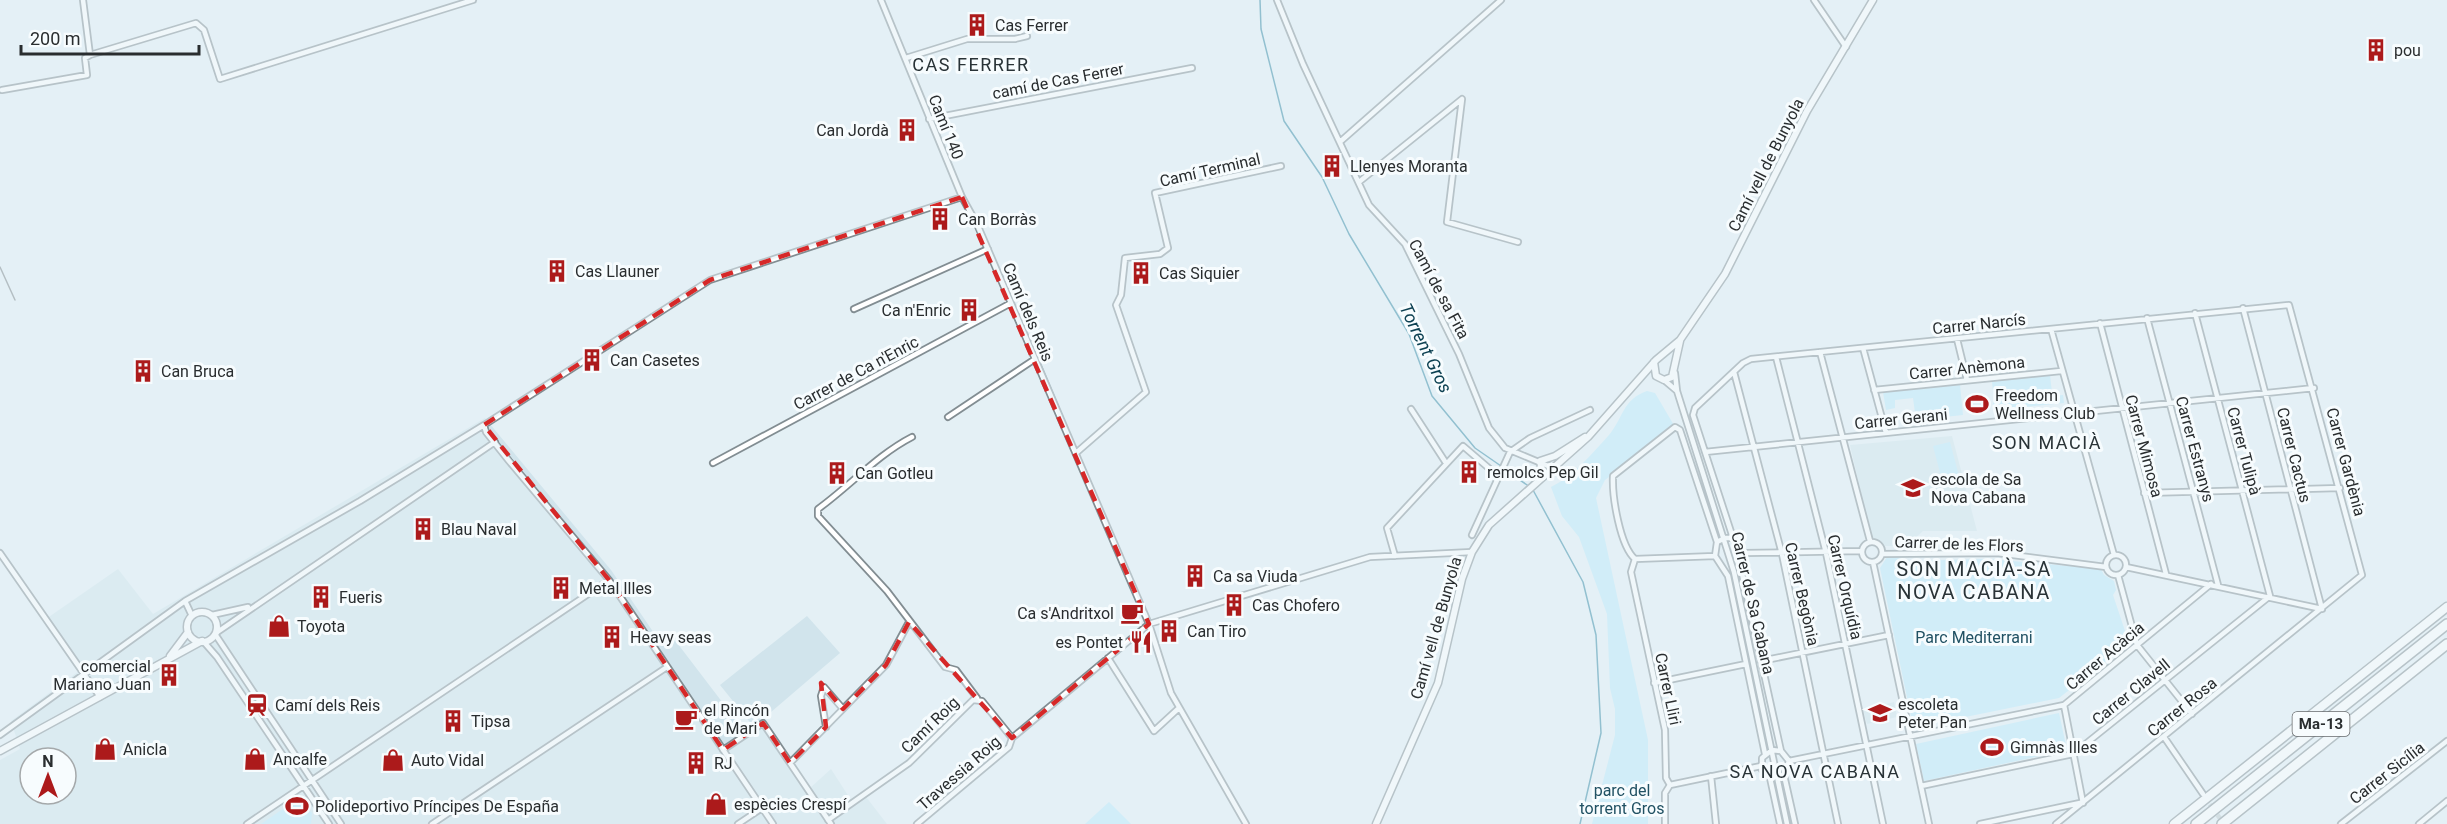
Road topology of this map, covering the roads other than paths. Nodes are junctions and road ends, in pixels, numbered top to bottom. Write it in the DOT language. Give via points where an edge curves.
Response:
graph roads {
  1 [pos="83,0"];
  2 [pos="473,0"];
  3 [pos="881,0"];
  4 [pos="1277,0"];
  5 [pos="1501,0"];
  6 [pos="1814,0"];
  7 [pos="1873,0"];
  8 [pos="1027,36"];
  9 [pos="1846,47"];
  10 [pos="90,55"];
  11 [pos="906,58"];
  12 [pos="1192,68"];
  13 [pos="2,90"];
  14 [pos="929,119"];
  15 [pos="1341,141"];
  16 [pos="1281,166"];
  17 [pos="1359,182"];
  18 [pos="962,197"];
  19 [pos="1518,242"];
  20 [pos="988,249"];
  21 [pos="1011,303"];
  22 [pos="2289,305"];
  23 [pos="2243,308"];
  24 [pos="854,309"];
  25 [pos="2195,313"];
  26 [pos="2147,318"];
  27 [pos="2100,323"];
  28 [pos="2051,329"];
  29 [pos="1957,339"];
  30 [pos="1680,340"];
  31 [pos="1863,348"];
  32 [pos="1820,352"];
  33 [pos="1776,357"];
  34 [pos="1035,359"];
  35 [pos="1657,359"];
  36 [pos="1674,362"];
  37 [pos="2061,371"];
  38 [pos="1734,372"];
  39 [pos="1675,373"];
  40 [pos="1656,376"];
  41 [pos="1641,379"];
  42 [pos="1664,380"];
  43 [pos="1967,380"];
  44 [pos="2314,388"];
  45 [pos="1874,390"];
  46 [pos="1677,391"];
  47 [pos="2266,393"];
  48 [pos="2217,398"];
  49 [pos="2170,403"];
  50 [pos="2121,408"];
  51 [pos="1411,409"];
  52 [pos="1590,410"];
  53 [pos="2073,413"];
  54 [pos="948,417"];
  55 [pos="484,425"];
  56 [pos="1887,433"];
  57 [pos="912,437"];
  58 [pos="1588,437"];
  59 [pos="1843,437"];
  60 [pos="495,442"];
  61 [pos="1796,442"];
  62 [pos="1753,447"];
  63 [pos="1514,450"];
  64 [pos="1704,452"];
  65 [pos="1076,453"];
  66 [pos="1540,460"];
  67 [pos="713,463"];
  68 [pos="1446,463"];
  69 [pos="1553,468"];
  70 [pos="1498,476"];
  71 [pos="1544,477"];
  72 [pos="2340,488"];
  73 [pos="2290,489"];
  74 [pos="2241,490"];
  75 [pos="2193,492"];
  76 [pos="2144,493"];
  77 [pos="1472,535"];
  78 [pos="1725,538"];
  79 [pos="1733,538"];
  80 [pos="1870,541"];
  81 [pos="1717,542"];
  82 [pos="1861,551"];
  83 [pos="1472,552"];
  84 [pos="0,553"];
  85 [pos="1826,553"];
  86 [pos="1744,554"];
  87 [pos="1782,554"];
  88 [pos="1882,554"];
  89 [pos="2114,555"];
  90 [pos="1395,556"];
  91 [pos="1715,556"];
  92 [pos="1635,559"];
  93 [pos="1874,562"];
  94 [pos="2106,567"];
  95 [pos="2126,567"];
  96 [pos="1723,568"];
  97 [pos="1741,569"];
  98 [pos="1734,572"];
  99 [pos="2166,574"];
  100 [pos="2118,575"];
  101 [pos="609,580"];
  102 [pos="2211,584"];
  103 [pos="2218,585"];
  104 [pos="2270,596"];
  105 [pos="185,601"];
  106 [pos="2447,606"];
  107 [pos="251,607"];
  108 [pos="2322,609"];
  109 [pos="212,615"];
  110 [pos="192,616"];
  111 [pos="909,622"];
  112 [pos="1149,624"];
  113 [pos="2447,624"];
  114 [pos="188,632"];
  115 [pos="216,633"];
  116 [pos="1889,635"];
  117 [pos="203,641"];
  118 [pos="1846,644"];
  119 [pos="2447,644"];
  120 [pos="2137,645"];
  121 [pos="1803,652"];
  122 [pos="1108,658"];
  123 [pos="167,659"];
  124 [pos="1761,661"];
  125 [pos="1746,664"];
  126 [pos="667,667"];
  127 [pos="83,672"];
  128 [pos="2165,680"];
  129 [pos="1654,683"];
  130 [pos="100,698"];
  131 [pos="978,698"];
  132 [pos="2064,705"];
  133 [pos="1179,708"];
  134 [pos="843,709"];
  135 [pos="2192,714"];
  136 [pos="826,727"];
  137 [pos="0,735"];
  138 [pos="1910,736"];
  139 [pos="2164,737"];
  140 [pos="1012,738"];
  141 [pos="2447,741"];
  142 [pos="1866,746"];
  143 [pos="1,748"];
  144 [pos="723,750"];
  145 [pos="1772,750"];
  146 [pos="1781,751"];
  147 [pos="1765,754"];
  148 [pos="1824,754"];
  149 [pos="2073,754"];
  150 [pos="1789,761"];
  151 [pos="790,763"];
  152 [pos="1761,766"];
  153 [pos="1784,775"];
  154 [pos="1711,776"];
  155 [pos="1770,778"];
  156 [pos="1778,778"];
  157 [pos="312,781"];
  158 [pos="1670,785"];
  159 [pos="303,786"];
  160 [pos="1921,786"];
  161 [pos="2203,794"];
  162 [pos="2447,801"];
  163 [pos="2083,802"];
  164 [pos="762,808"];
  165 [pos="829,822"];
  166 [pos="247,824"];
  167 [pos="329,824"];
  168 [pos="341,824"];
  169 [pos="432,824"];
  170 [pos="738,824"];
  171 [pos="773,824"];
  172 [pos="917,824"];
  173 [pos="1246,824"];
  174 [pos="1376,824"];
  175 [pos="1665,824"];
  176 [pos="1716,824"];
  177 [pos="1780,824"];
  178 [pos="1787,824"];
  179 [pos="1795,824"];
  180 [pos="1838,824"];
  181 [pos="1883,824"];
  182 [pos="1929,824"];
  183 [pos="1980,824"];
  184 [pos="2056,824"];
  185 [pos="2174,824"];
  186 [pos="2196,824"];
  187 [pos="2222,824"];
  188 [pos="2341,824"];
  189 [pos="2419,824"];
  1 -- 10 [label="street"];
  2 -- 10 [label="street" via="220,79 204,30 196,23"];
  3 -- 11 [label="street, Camí 140"];
  4 -- 15 [label="street, Camí de sa Fita"];
  5 -- 15 [label="street"];
  6 -- 9 [label="street"];
  7 -- 9 [label="street, Camí vell de Bunyola"];
  8 -- 11 [label="street" via="968,39"];
  9 -- 30 [label="street, Camí vell de Bunyola" via="1807,111 1725,274"];
  10 -- 13 [label="street" via="85,58 87,75"];
  11 -- 14 [label="street, Camí 140"];
  12 -- 14 [label="street, camí de Cas Ferrer"];
  14 -- 18 [label="street, Camí 140"];
  15 -- 17 [label="street, Camí de sa Fita"];
  16 -- 65 [label="street, Camí Terminal" via="1155,193 1168,248 1160,254 1125,258 1121,296 1116,305 1146,392"];
  17 -- 19 [label="street" via="1462,99 1447,222"];
  17 -- 63 [label="street, Camí de sa Fita" via="1369,205 1405,244 1459,354 1489,428 1505,448"];
  18 -- 20 [label="street, Camí dels Reis"];
  18 -- 55 [label="street" via="710,280"];
  20 -- 21 [label="street, Camí dels Reis"];
  20 -- 24 [label="street"];
  21 -- 34 [label="street, Camí dels Reis"];
  21 -- 67 [label="street, Carrer de Ca n'Enric"];
  22 -- 23 [label="street, Carrer Narcís"];
  22 -- 44 [label="street, Carrer Gardènia"];
  23 -- 25 [label="street, Carrer Narcís"];
  23 -- 47 [label="street, Carrer Cactus"];
  25 -- 26 [label="street, Carrer Narcís"];
  25 -- 48 [label="street, Carrer Tulipà"];
  26 -- 27 [label="street, Carrer Narcís"];
  26 -- 49 [label="street, Carrer Estranys"];
  27 -- 28 [label="street, Carrer Narcís"];
  27 -- 50 [label="street, Carrer Mimosa"];
  28 -- 29 [label="street, Carrer Narcís"];
  28 -- 37 [label="street"];
  29 -- 31 [label="street, Carrer Narcís"];
  29 -- 43 [label="street"];
  30 -- 35 [label="street, Camí vell de Bunyola"];
  30 -- 36 [label="street, Camí vell de Bunyola"];
  31 -- 32 [label="street, Carrer Narcís"];
  31 -- 45 [label="street"];
  32 -- 33 [label="street, Carrer Narcís"];
  32 -- 59 [label="street"];
  33 -- 38 [label="street, Carrer Narcís" via="1751,359"];
  33 -- 61 [label="street, Carrer Orquídia"];
  34 -- 54 [label="street"];
  34 -- 65 [label="street, Camí dels Reis"];
  35 -- 36 [label="street" via="1666,357"];
  35 -- 40 [label="street" via="1653,365"];
  35 -- 41 [label="street, Camí vell de Bunyola"];
  36 -- 39 [label="street"];
  37 -- 43 [label="street, Carrer Anèmona"];
  37 -- 53 [label="street"];
  38 -- 62 [label="street, Carrer Begònia"];
  38 -- 64 [label="street, Carrer Narcís" via="1695,408 1693,415"];
  39 -- 42 [label="street"];
  39 -- 46 [label="street, Carrer de Sa Cabana"];
  40 -- 41 [label="street"];
  40 -- 42 [label="street"];
  41 -- 58 [label="street, Camí vell de Bunyola" via="1622,395"];
  42 -- 46 [label="street"];
  43 -- 45 [label="street, Carrer Anèmona"];
  44 -- 47 [label="street, Carrer Gerani"];
  44 -- 72 [label="street, Carrer Gardènia"];
  45 -- 56 [label="street"];
  46 -- 78 [label="street, Carrer de Sa Cabana"];
  47 -- 48 [label="street, Carrer Gerani"];
  47 -- 73 [label="street, Carrer Cactus"];
  48 -- 49 [label="street, Carrer Gerani"];
  48 -- 74 [label="street, Carrer Tulipà"];
  49 -- 50 [label="street, Carrer Gerani"];
  49 -- 75 [label="street, Carrer Estranys"];
  50 -- 53 [label="street, Carrer Gerani"];
  50 -- 76 [label="street, Carrer Mimosa"];
  51 -- 68 [label="street"];
  52 -- 63 [label="street" via="1530,438"];
  53 -- 56 [label="street, Carrer Gerani"];
  53 -- 89 [label="street"];
  55 -- 60 [label="street"];
  55 -- 105 [label="street"];
  56 -- 59 [label="street, Carrer Gerani"];
  57 -- 111 [label="street" via="894,447 818,509 818,516 887,591"];
  58 -- 66 [label="street"];
  58 -- 69 [label="street, Camí vell de Bunyola"];
  59 -- 61 [label="street, Carrer Gerani"];
  59 -- 80 [label="street"];
  60 -- 101 [label="street"];
  60 -- 107 [label="street"];
  61 -- 62 [label="street, Carrer Gerani"];
  61 -- 85 [label="street, Carrer Orquídia"];
  62 -- 64 [label="street, Carrer Gerani"];
  62 -- 87 [label="street, Carrer Begònia"];
  63 -- 66 [label="street, Camí de sa Fita"];
  63 -- 70 [label="street"];
  64 -- 79 [label="street"];
  65 -- 112 [label="street, Camí dels Reis"];
  66 -- 69 [label="street, Camí de sa Fita"];
  66 -- 71 [label="street"];
  68 -- 70 [label="street" via="1463,446"];
  68 -- 90 [label="street" via="1387,528"];
  69 -- 71 [label="street, Camí vell de Bunyola"];
  70 -- 77 [label="street"];
  71 -- 83 [label="street, Camí vell de Bunyola" via="1489,525"];
  72 -- 73 [label="street"];
  72 -- 108 [label="street, Carrer Gardènia" via="2362,575"];
  73 -- 74 [label="street"];
  73 -- 108 [label="street, Carrer Cactus"];
  74 -- 75 [label="street"];
  74 -- 104 [label="street, Carrer Tulipà"];
  75 -- 76 [label="street"];
  75 -- 103 [label="street, Carrer Estranys"];
  76 -- 99 [label="street, Carrer Mimosa"];
  78 -- 79 [label="street"];
  78 -- 81 [label="street"];
  78 -- 98 [label="street, Carrer de Sa Cabana"];
  79 -- 86 [label="street"];
  80 -- 82 [label="street"];
  80 -- 88 [label="street" via="1878,544"];
  81 -- 91 [label="street"];
  81 -- 92 [label="street" via="1680,430 1675,427 1613,476 1626,552"];
  82 -- 85 [label="street"];
  82 -- 93 [label="street" via="1866,560"];
  83 -- 90 [label="street"];
  83 -- 174 [label="street, Camí vell de Bunyola" via="1438,683"];
  84 -- 127 [label="street"];
  85 -- 87 [label="street"];
  85 -- 118 [label="street, Carrer Orquídia"];
  86 -- 87 [label="street"];
  86 -- 97 [label="street"];
  87 -- 121 [label="street, Carrer Begònia"];
  88 -- 93 [label="street"];
  88 -- 94 [label="street, Carrer de les Flors" via="1997,554"];
  89 -- 94 [label="street" via="2108,558"];
  89 -- 95 [label="street" via="2122,557"];
  90 -- 112 [label="street" via="1370,557"];
  91 -- 92 [label="street"];
  91 -- 96 [label="street"];
  92 -- 129 [label="street, Carrer Lliri" via="1631,572"];
  93 -- 116 [label="street"];
  94 -- 100 [label="street"];
  95 -- 99 [label="street"];
  95 -- 100 [label="street"];
  96 -- 98 [label="street"];
  96 -- 125 [label="street"];
  97 -- 98 [label="street"];
  97 -- 124 [label="street"];
  98 -- 145 [label="street, Carrer de Sa Cabana"];
  99 -- 102 [label="street"];
  100 -- 120 [label="street"];
  101 -- 126 [label="street"];
  101 -- 157 [label="street"];
  102 -- 103 [label="street"];
  102 -- 120 [label="street, Carrer Acàcia"];
  103 -- 104 [label="street"];
  104 -- 108 [label="street"];
  104 -- 128 [label="street, Carrer Clavell"];
  105 -- 110 [label="street"];
  105 -- 127 [label="street"];
  106 -- 185 [label="highway"];
  107 -- 109 [label="street"];
  107 -- 115 [label="street"];
  108 -- 135 [label="street, Carrer Rosa"];
  109 -- 110 [label="street" via="200,612"];
  109 -- 115 [label="street" via="217,623"];
  110 -- 114 [label="street"];
  111 -- 131 [label="street" via="945,667 956,670"];
  111 -- 134 [label="street" via="886,666"];
  112 -- 122 [label="street"];
  112 -- 133 [label="street, Camí dels Reis"];
  113 -- 186 [label="highway, Ma-13"];
  114 -- 117 [label="street"];
  114 -- 123 [label="street"];
  115 -- 117 [label="street"];
  115 -- 157 [label="street"];
  116 -- 118 [label="street"];
  116 -- 138 [label="street"];
  117 -- 123 [label="street"];
  117 -- 159 [label="street"];
  118 -- 121 [label="street"];
  118 -- 142 [label="street, Carrer Orquídia"];
  119 -- 187 [label="highway, Ma-13"];
  120 -- 128 [label="street"];
  120 -- 132 [label="street, Carrer Acàcia"];
  121 -- 124 [label="street"];
  121 -- 148 [label="street, Carrer Begònia"];
  122 -- 133 [label="street" via="1154,731"];
  122 -- 140 [label="street"];
  123 -- 130 [label="street"];
  124 -- 146 [label="street"];
  125 -- 129 [label="street"];
  125 -- 147 [label="street"];
  126 -- 144 [label="street"];
  126 -- 169 [label="street"];
  127 -- 130 [label="street"];
  127 -- 137 [label="street"];
  128 -- 135 [label="street"];
  128 -- 149 [label="street, Carrer Clavell"];
  129 -- 158 [label="street, Carrer Lliri" via="1665,730 1666,778"];
  130 -- 143 [label="street"];
  131 -- 140 [label="street, Camí Roig"];
  131 -- 165 [label="street, Camí Roig" via="909,763"];
  132 -- 138 [label="street, Carrer Acàcia"];
  132 -- 149 [label="street"];
  133 -- 173 [label="street, Camí dels Reis"];
  134 -- 136 [label="street"];
  134 -- 136 [label="street" via="824,687 821,696"];
  135 -- 139 [label="street, Carrer Rosa"];
  136 -- 151 [label="street"];
  138 -- 142 [label="street, Carrer Acàcia"];
  138 -- 160 [label="street"];
  139 -- 161 [label="street"];
  139 -- 163 [label="street, Carrer Rosa"];
  140 -- 172 [label="street, Travessia Roig" via="1009,747"];
  141 -- 188 [label="street, Carrer Sicília"];
  142 -- 148 [label="street, Carrer Acàcia"];
  142 -- 181 [label="street, Carrer Orquídia"];
  144 -- 151 [label="street, Camí Roig" via="763,723"];
  144 -- 164 [label="street"];
  145 -- 146 [label="street"];
  145 -- 147 [label="street"];
  145 -- 156 [label="street, Carrer de Sa Cabana"];
  146 -- 150 [label="street"];
  147 -- 152 [label="street"];
  148 -- 150 [label="street, Carrer Acàcia"];
  148 -- 180 [label="street, Carrer Begònia"];
  149 -- 160 [label="street, Carrer Clavell"];
  149 -- 163 [label="street"];
  150 -- 153 [label="street"];
  151 -- 165 [label="street, Camí Roig"];
  152 -- 154 [label="street"];
  152 -- 155 [label="street"];
  153 -- 156 [label="street"];
  153 -- 179 [label="street"];
  154 -- 158 [label="street"];
  154 -- 176 [label="street"];
  155 -- 156 [label="street"];
  155 -- 177 [label="street"];
  156 -- 178 [label="street, Carrer de Sa Cabana"];
  157 -- 159 [label="street"];
  157 -- 168 [label="street"];
  158 -- 175 [label="street, Carrer Lliri" via="1665,793"];
  159 -- 166 [label="street"];
  159 -- 167 [label="street"];
  160 -- 182 [label="street"];
  162 -- 189 [label="street"];
  163 -- 183 [label="street"];
  163 -- 184 [label="street, Carrer Rosa"];
  164 -- 170 [label="street"];
  164 -- 171 [label="street"];
}
